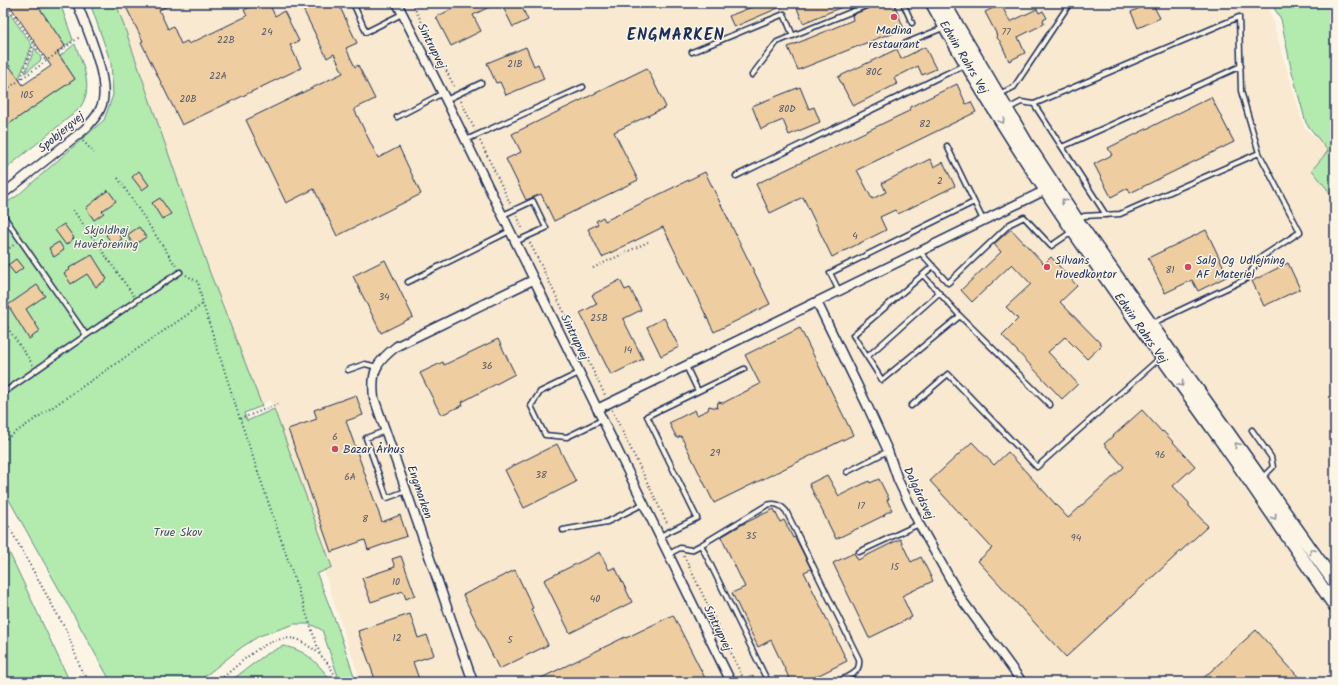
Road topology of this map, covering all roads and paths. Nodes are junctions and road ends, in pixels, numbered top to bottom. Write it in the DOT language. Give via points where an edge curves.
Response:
graph roads {
  1 [pos="5,3"];
  2 [pos="77,3"];
  3 [pos="352,3"];
  4 [pos="397,3"];
  5 [pos="412,3"];
  6 [pos="872,3"];
  7 [pos="903,3"];
  8 [pos="932,3"];
  9 [pos="944,3"];
  10 [pos="1070,3"];
  11 [pos="402,14"];
  12 [pos="912,23"];
  13 [pos="950,25"];
  14 [pos="87,32"];
  15 [pos="793,36"];
  16 [pos="34,44"];
  17 [pos="901,46"];
  18 [pos="692,52"];
  19 [pos="46,61"];
  20 [pos="972,61"];
  21 [pos="1241,66"];
  22 [pos="752,75"];
  23 [pos="21,80"];
  24 [pos="481,83"];
  25 [pos="583,87"];
  26 [pos="3,92"];
  27 [pos="458,94"];
  28 [pos="444,97"];
  29 [pos="993,97"];
  30 [pos="1034,104"];
  31 [pos="1007,110"];
  32 [pos="397,117"];
  33 [pos="477,134"];
  34 [pos="77,135"];
  35 [pos="465,140"];
  36 [pos="947,146"];
  37 [pos="1062,147"];
  38 [pos="94,153"];
  39 [pos="1259,153"];
  40 [pos="736,176"];
  41 [pos="118,178"];
  42 [pos="1050,188"];
  43 [pos="3,194"];
  44 [pos="974,202"];
  45 [pos="73,210"];
  46 [pos="514,210"];
  47 [pos="3,215"];
  48 [pos="502,215"];
  49 [pos="1106,215"];
  50 [pos="983,220"];
  51 [pos="1077,226"];
  52 [pos="510,231"];
  53 [pos="527,237"];
  54 [pos="21,240"];
  55 [pos="515,242"];
  56 [pos="648,242"];
  57 [pos="920,251"];
  58 [pos="3,253"];
  59 [pos="933,266"];
  60 [pos="593,268"];
  61 [pos="180,272"];
  62 [pos="923,275"];
  63 [pos="533,280"];
  64 [pos="408,282"];
  65 [pos="838,291"];
  66 [pos="939,293"];
  67 [pos="137,300"];
  68 [pos="817,302"];
  69 [pos="203,304"];
  70 [pos="960,316"];
  71 [pos="3,321"];
  72 [pos="1146,327"];
  73 [pos="86,335"];
  74 [pos="1166,354"];
  75 [pos="867,357"];
  76 [pos="686,366"];
  77 [pos="377,367"];
  78 [pos="744,369"];
  79 [pos="36,370"];
  80 [pos="348,370"];
  81 [pos="579,373"];
  82 [pos="698,391"];
  83 [pos="3,393"];
  84 [pos="281,403"];
  85 [pos="609,403"];
  86 [pos="1050,405"];
  87 [pos="911,406"];
  88 [pos="597,409"];
  89 [pos="240,419"];
  90 [pos="602,420"];
  91 [pos="1252,430"];
  92 [pos="386,431"];
  93 [pos="3,441"];
  94 [pos="888,451"];
  95 [pos="846,472"];
  96 [pos="1256,482"];
  97 [pos="407,491"];
  98 [pos="644,504"];
  99 [pos="3,516"];
  100 [pos="919,524"];
  101 [pos="563,530"];
  102 [pos="671,531"];
  103 [pos="660,536"];
  104 [pos="701,545"];
  105 [pos="680,548"];
  106 [pos="859,552"];
  107 [pos="668,554"];
  108 [pos="1335,583"];
  109 [pos="1335,606"];
  110 [pos="320,654"];
  111 [pos="92,682"];
  112 [pos="217,682"];
  113 [pos="338,682"];
  114 [pos="474,682"];
  115 [pos="732,682"];
  116 [pos="745,682"];
  117 [pos="768,682"];
  118 [pos="837,682"];
  119 [pos="1022,682"];
  1 -- 16 [label="path"];
  2 -- 14 [label="street, Spobjergvej"];
  3 -- 11 [label="lane" via="366,32"];
  4 -- 11 [label="street, Sintrupvej"];
  5 -- 27 [label="path"];
  6 -- 15 [label="lane"];
  7 -- 12 [label="lane"];
  8 -- 13 [label="street, Edwin Rahrs Vej"];
  9 -- 13 [label="street, Edwin Rahrs Vej"];
  10 -- 29 [label="lane" via="1014,87"];
  11 -- 28 [label="street, Sintrupvej"];
  13 -- 17 [label="lane"];
  13 -- 20 [label="street, Edwin Rahrs Vej"];
  14 -- 19 [label="path"];
  14 -- 34 [label="street, Spobjergvej" via="103,80 102,105 96,117"];
  15 -- 18 [label="lane" via="784,14"];
  15 -- 22 [label="lane" via="777,42"];
  16 -- 19 [label="path"];
  16 -- 23 [label="path"];
  19 -- 23 [label="path"];
  20 -- 29 [label="street, Edwin Rahrs Vej"];
  20 -- 40 [label="lane"];
  21 -- 30 [label="lane" via="1239,17"];
  21 -- 37 [label="lane"];
  21 -- 39 [label="lane" via="1241,91"];
  23 -- 26 [label="path"];
  24 -- 27 [label="lane"];
  25 -- 33 [label="lane"];
  27 -- 28 [label="lane"];
  27 -- 33 [label="path"];
  28 -- 32 [label="lane"];
  28 -- 35 [label="street, Sintrupvej"];
  29 -- 31 [label="street, Edwin Rahrs Vej"];
  29 -- 42 [label="street, Edwin Rahrs Vej, one-way"];
  30 -- 31 [label="lane" via="1021,102"];
  30 -- 37 [label="lane"];
  31 -- 42 [label="street, Edwin Rahrs Vej"];
  33 -- 35 [label="lane"];
  33 -- 46 [label="path"];
  34 -- 38 [label="path"];
  34 -- 43 [label="street, Spobjergvej"];
  35 -- 48 [label="street, Sintrupvej"];
  36 -- 44 [label="lane"];
  37 -- 49 [label="lane"];
  39 -- 49 [label="lane" via="1120,214"];
  39 -- 72 [label="lane" via="1300,232 1260,258 1246,279"];
  41 -- 61 [label="path"];
  42 -- 50 [label="street"];
  42 -- 51 [label="street, Edwin Rahrs Vej"];
  44 -- 50 [label="lane"];
  44 -- 65 [label="lane" via="830,273"];
  45 -- 67 [label="path"];
  46 -- 48 [label="lane"];
  46 -- 53 [label="path"];
  46 -- 53 [label="lane" via="533,201 546,228"];
  47 -- 54 [label="lane"];
  48 -- 52 [label="street, Sintrupvej"];
  49 -- 51 [label="lane" via="1084,216"];
  50 -- 57 [label="street"];
  51 -- 59 [label="lane" via="1051,246 1024,217 1010,224 948,283"];
  51 -- 72 [label="street, Edwin Rahrs Vej"];
  52 -- 55 [label="street, Sintrupvej"];
  52 -- 64 [label="lane"];
  53 -- 55 [label="lane"];
  53 -- 85 [label="path"];
  54 -- 58 [label="path"];
  54 -- 73 [label="lane"];
  55 -- 63 [label="street, Sintrupvej"];
  56 -- 60 [label="path"];
  57 -- 59 [label="lane"];
  57 -- 65 [label="street"];
  59 -- 62 [label="lane"];
  61 -- 67 [label="lane"];
  61 -- 69 [label="path" via="198,282"];
  62 -- 66 [label="lane"];
  62 -- 75 [label="lane" via="854,335"];
  63 -- 77 [label="street, Engmarken" via="397,346 384,356"];
  63 -- 81 [label="street, Sintrupvej"];
  65 -- 68 [label="street"];
  66 -- 70 [label="lane"];
  66 -- 75 [label="lane"];
  67 -- 73 [label="lane"];
  68 -- 76 [label="street"];
  68 -- 94 [label="street, Dalgårdsvej"];
  69 -- 89 [label="path"];
  69 -- 93 [label="path"];
  70 -- 75 [label="lane" via="882,380"];
  70 -- 86 [label="lane"];
  71 -- 79 [label="path"];
  72 -- 74 [label="street, Edwin Rahrs Vej"];
  73 -- 79 [label="lane"];
  74 -- 87 [label="lane" via="1037,467 948,374"];
  74 -- 96 [label="street, Edwin Rahrs Vej"];
  76 -- 82 [label="lane"];
  76 -- 85 [label="street"];
  77 -- 80 [label="lane" via="366,364"];
  77 -- 92 [label="street, Engmarken" via="372,383 374,398"];
  78 -- 82 [label="lane"];
  79 -- 83 [label="lane"];
  81 -- 88 [label="street, Sintrupvej"];
  81 -- 90 [label="lane" via="540,392 532,406 546,434 566,437"];
  82 -- 102 [label="lane" via="647,416 697,518"];
  84 -- 89 [label="path"];
  85 -- 88 [label="street"];
  85 -- 102 [label="path"];
  88 -- 90 [label="street, Sintrupvej"];
  89 -- 110 [label="path"];
  90 -- 98 [label="street, Sintrupvej"];
  91 -- 96 [label="lane" via="1272,457 1273,467"];
  92 -- 97 [label="street, Engmarken"];
  92 -- 97 [label="lane" via="366,438 387,498"];
  94 -- 95 [label="lane"];
  94 -- 100 [label="street, Dalgårdsvej" via="898,480"];
  108 -- 96 [label="street, Edwin Rahrs Vej, one-way"];
  96 -- 109 [label="street, Edwin Rahrs Vej, one-way"];
  97 -- 114 [label="street, Engmarken"];
  98 -- 101 [label="lane" via="608,522"];
  98 -- 103 [label="street, Sintrupvej"];
  99 -- 111 [label="path" via="67,632 82,672"];
  100 -- 106 [label="lane"];
  100 -- 119 [label="street, Dalgårdsvej" via="962,600"];
  102 -- 103 [label="lane"];
  103 -- 107 [label="street, Sintrupvej"];
  104 -- 105 [label="lane" via="691,550"];
  104 -- 117 [label="lane"];
  104 -- 118 [label="lane" via="767,505 778,504 783,507 859,659 857,672"];
  105 -- 107 [label="lane"];
  105 -- 116 [label="path"];
  107 -- 115 [label="street, Sintrupvej"];
  110 -- 112 [label="path" via="297,639 277,639 256,650"];
  110 -- 113 [label="path"];
}
